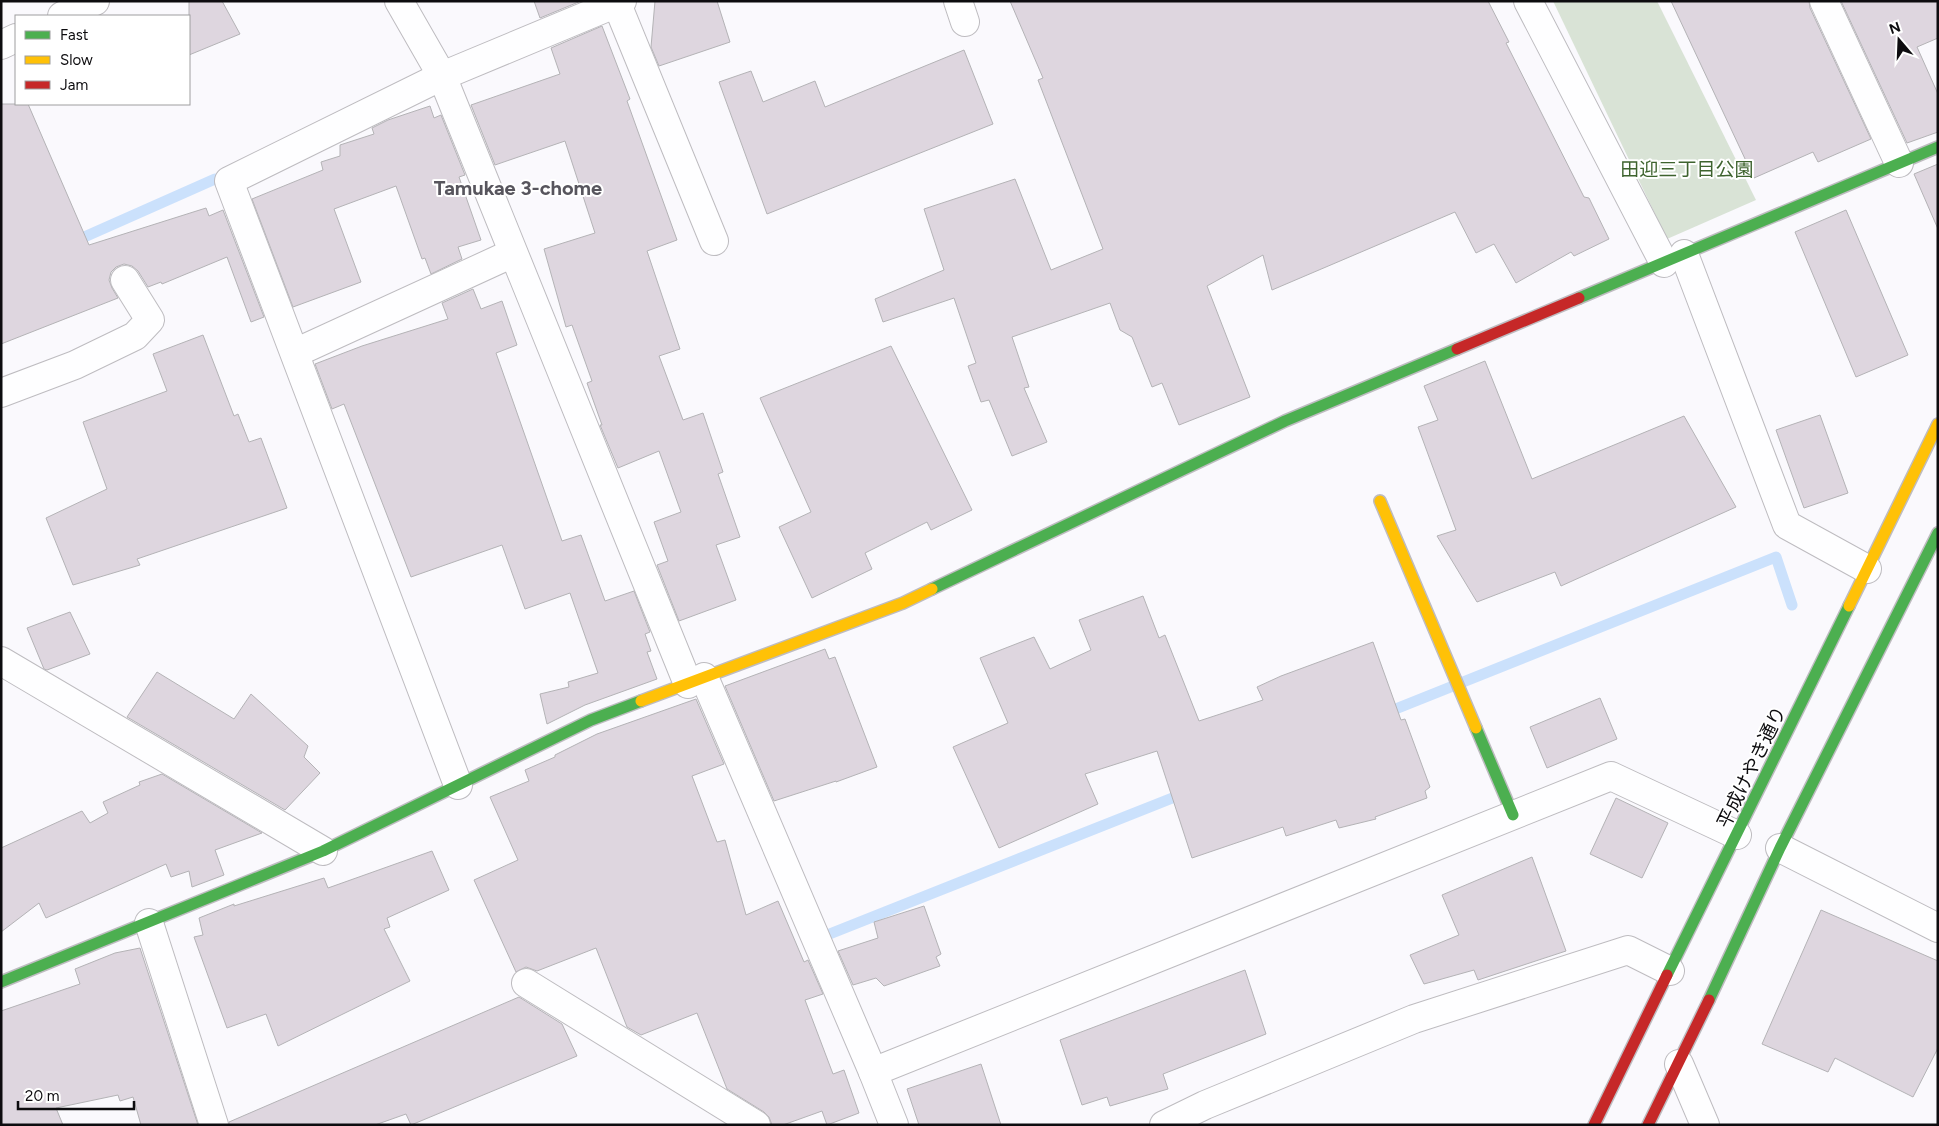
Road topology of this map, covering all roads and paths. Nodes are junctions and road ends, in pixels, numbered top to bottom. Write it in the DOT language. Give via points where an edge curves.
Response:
graph roads {
  1 [pos="95,1"];
  2 [pos="399,1"];
  3 [pos="1528,1"];
  4 [pos="1824,1"];
  5 [pos="620,2"];
  6 [pos="64,15"];
  7 [pos="15,38"];
  8 [pos="1,45"];
  9 [pos="442,76"];
  10 [pos="1938,147"];
  11 [pos="1899,163"];
  12 [pos="714,241"];
  13 [pos="514,253"];
  14 [pos="1674,259"];
  15 [pos="125,280"];
  16 [pos="295,354"];
  17 [pos="1,393"];
  18 [pos="1938,424"];
  19 [pos="1380,501"];
  20 [pos="1938,533"];
  21 [pos="1867,568"];
  22 [pos="1,661"];
  23 [pos="696,680"];
  24 [pos="458,784"];
  25 [pos="1513,815"];
  26 [pos="1737,835"];
  27 [pos="1780,848"];
  28 [pos="323,851"];
  29 [pos="149,923"];
  30 [pos="1938,928"];
  31 [pos="1670,971"];
  32 [pos="1,982"];
  33 [pos="526,983"];
  34 [pos="1679,1064"];
  35 [pos="873,1072"];
  36 [pos="214,1125"];
  37 [pos="756,1125"];
  38 [pos="894,1125"];
  39 [pos="1164,1125"];
  40 [pos="1594,1125"];
  41 [pos="1648,1125"];
  42 [pos="1705,1125"];
  1 -- 6 [label="street"];
  2 -- 9 [label="street"];
  3 -- 14 [label="street"];
  4 -- 11 [label="street"];
  5 -- 9 [label="street"];
  5 -- 12 [label="street"];
  7 -- 8 [label="street"];
  9 -- 13 [label="street"];
  9 -- 16 [label="street" via="229,181"];
  10 -- 11 [label="street"];
  11 -- 14 [label="street"];
  13 -- 16 [label="street"];
  13 -- 23 [label="street"];
  14 -- 21 [label="street" via="1787,524"];
  14 -- 23 [label="street" via="1285,420 903,603"];
  15 -- 17 [label="street" via="150,320 135,336 75,365"];
  16 -- 24 [label="street"];
  18 -- 21 [label="street, 平成けやき通り"];
  19 -- 25 [label="street"];
  20 -- 27 [label="street"];
  21 -- 26 [label="street, 平成けやき通り"];
  22 -- 28 [label="street"];
  23 -- 24 [label="street" via="591,720"];
  23 -- 35 [label="street"];
  24 -- 28 [label="street"];
  25 -- 26 [label="street" via="1611,776"];
  25 -- 35 [label="street"];
  26 -- 31 [label="street, 平成けやき通り"];
  27 -- 30 [label="street"];
  27 -- 34 [label="street"];
  28 -- 29 [label="street"];
  29 -- 32 [label="street"];
  29 -- 36 [label="street"];
  31 -- 39 [label="street" via="1628,950 1414,1019"];
  31 -- 40 [label="street, 平成けやき通り"];
  33 -- 37 [label="street"];
  34 -- 41 [label="street"];
  34 -- 42 [label="street"];
  35 -- 38 [label="street"];
}
